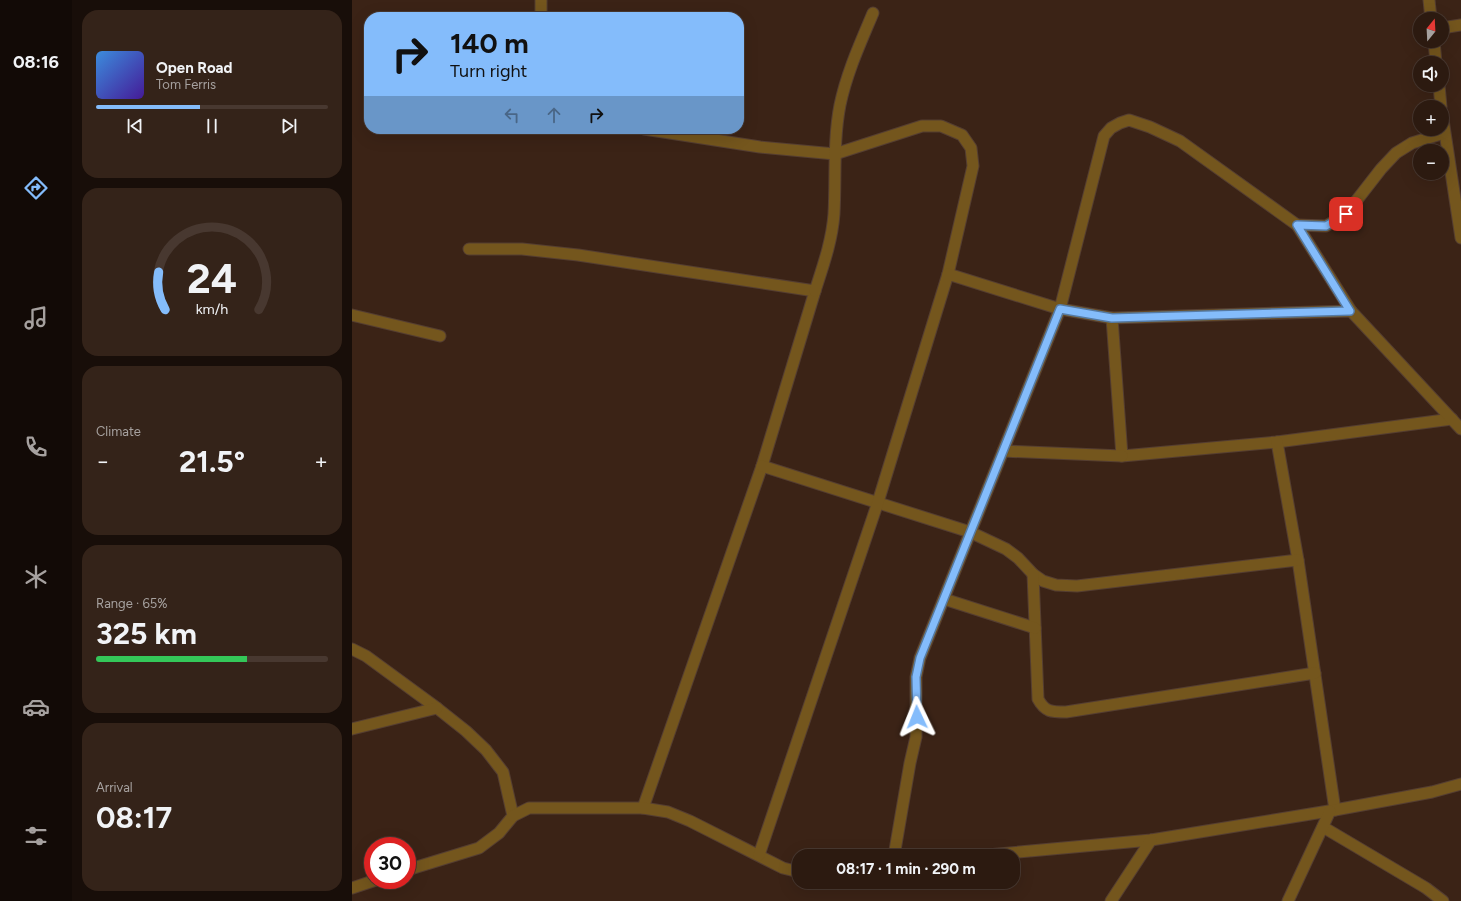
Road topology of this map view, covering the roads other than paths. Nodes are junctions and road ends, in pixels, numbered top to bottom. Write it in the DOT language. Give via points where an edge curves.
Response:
graph roads {
  1 [pos="542,0"];
  2 [pos="1429,0"];
  3 [pos="541,12"];
  4 [pos="1430,12"];
  5 [pos="873,13"];
  6 [pos="1461,24"];
  7 [pos="1449,27"];
  8 [pos="676,134"];
  9 [pos="1434,136"];
  10 [pos="1444,136"];
  11 [pos="835,154"];
  12 [pos="1297,225"];
  13 [pos="1461,238"];
  14 [pos="469,249"];
  15 [pos="948,274"];
  16 [pos="815,291"];
  17 [pos="1060,309"];
  18 [pos="1350,311"];
  19 [pos="352,315"];
  20 [pos="1112,318"];
  21 [pos="440,336"];
  22 [pos="1452,419"];
  23 [pos="1461,429"];
  24 [pos="1277,442"];
  25 [pos="1003,451"];
  26 [pos="1122,456"];
  27 [pos="762,466"];
  28 [pos="878,502"];
  29 [pos="970,532"];
  30 [pos="1298,560"];
  31 [pos="1033,574"];
  32 [pos="944,599"];
  33 [pos="1035,628"];
  34 [pos="352,649"];
  35 [pos="1315,673"];
  36 [pos="437,708"];
  37 [pos="352,729"];
  38 [pos="1461,784"];
  39 [pos="643,808"];
  40 [pos="1333,810"];
  41 [pos="513,816"];
  42 [pos="1323,827"];
  43 [pos="1151,840"];
  44 [pos="895,849"];
  45 [pos="1020,852"];
  46 [pos="758,855"];
  47 [pos="416,867"];
  48 [pos="792,870"];
  49 [pos="364,884"];
  50 [pos="352,888"];
  51 [pos="1111,901"];
  52 [pos="1288,901"];
  53 [pos="1443,901"];
  1 -- 3 [label="street"];
  2 -- 4 [label="street"];
  5 -- 11 [label="street" via="848,71 840,105"];
  6 -- 7 [label="street"];
  8 -- 11 [label="street" via="760,147"];
  9 -- 12 [label="street" via="1412,143 1396,154 1346,214 1326,226"];
  10 -- 13 [label="street"];
  11 -- 15 [label="street" via="922,126 941,126 962,135 971,148 973,166"];
  11 -- 16 [label="street" via="831,236"];
  12 -- 17 [label="street" via="1180,141 1129,120 1120,123 1104,136"];
  12 -- 18 [label="street"];
  14 -- 16 [label="street" via="522,249 578,255"];
  15 -- 17 [label="street"];
  15 -- 28 [label="street"];
  16 -- 27 [label="street"];
  17 -- 20 [label="street"];
  17 -- 25 [label="street"];
  18 -- 20 [label="street"];
  18 -- 22 [label="street"];
  19 -- 21 [label="street"];
  20 -- 26 [label="street"];
  22 -- 23 [label="street"];
  22 -- 24 [label="street"];
  24 -- 26 [label="street"];
  24 -- 30 [label="street"];
  25 -- 26 [label="street"];
  25 -- 29 [label="street"];
  27 -- 28 [label="street"];
  27 -- 39 [label="street"];
  28 -- 29 [label="street"];
  28 -- 46 [label="street"];
  29 -- 31 [label="street" via="1006,549"];
  29 -- 32 [label="street"];
  30 -- 31 [label="street" via="1077,586 1056,585"];
  30 -- 35 [label="street"];
  31 -- 33 [label="street"];
  32 -- 33 [label="street"];
  32 -- 44 [label="street" via="920,658 916,677 916,738"];
  33 -- 35 [label="street" via="1038,699 1042,706 1051,712 1066,712"];
  34 -- 36 [label="street" via="366,656"];
  35 -- 40 [label="street"];
  36 -- 37 [label="street"];
  36 -- 41 [label="street" via="486,750 503,772"];
  38 -- 40 [label="street" via="1432,792"];
  39 -- 41 [label="street" via="529,808"];
  39 -- 46 [label="street" via="668,812"];
  40 -- 42 [label="street"];
  40 -- 43 [label="street"];
  41 -- 47 [label="street" via="499,833 479,848"];
  42 -- 52 [label="street"];
  42 -- 53 [label="street" via="1426,888"];
  43 -- 45 [label="street"];
  43 -- 51 [label="street"];
  46 -- 48 [label="street"];
  49 -- 50 [label="street"];
}
